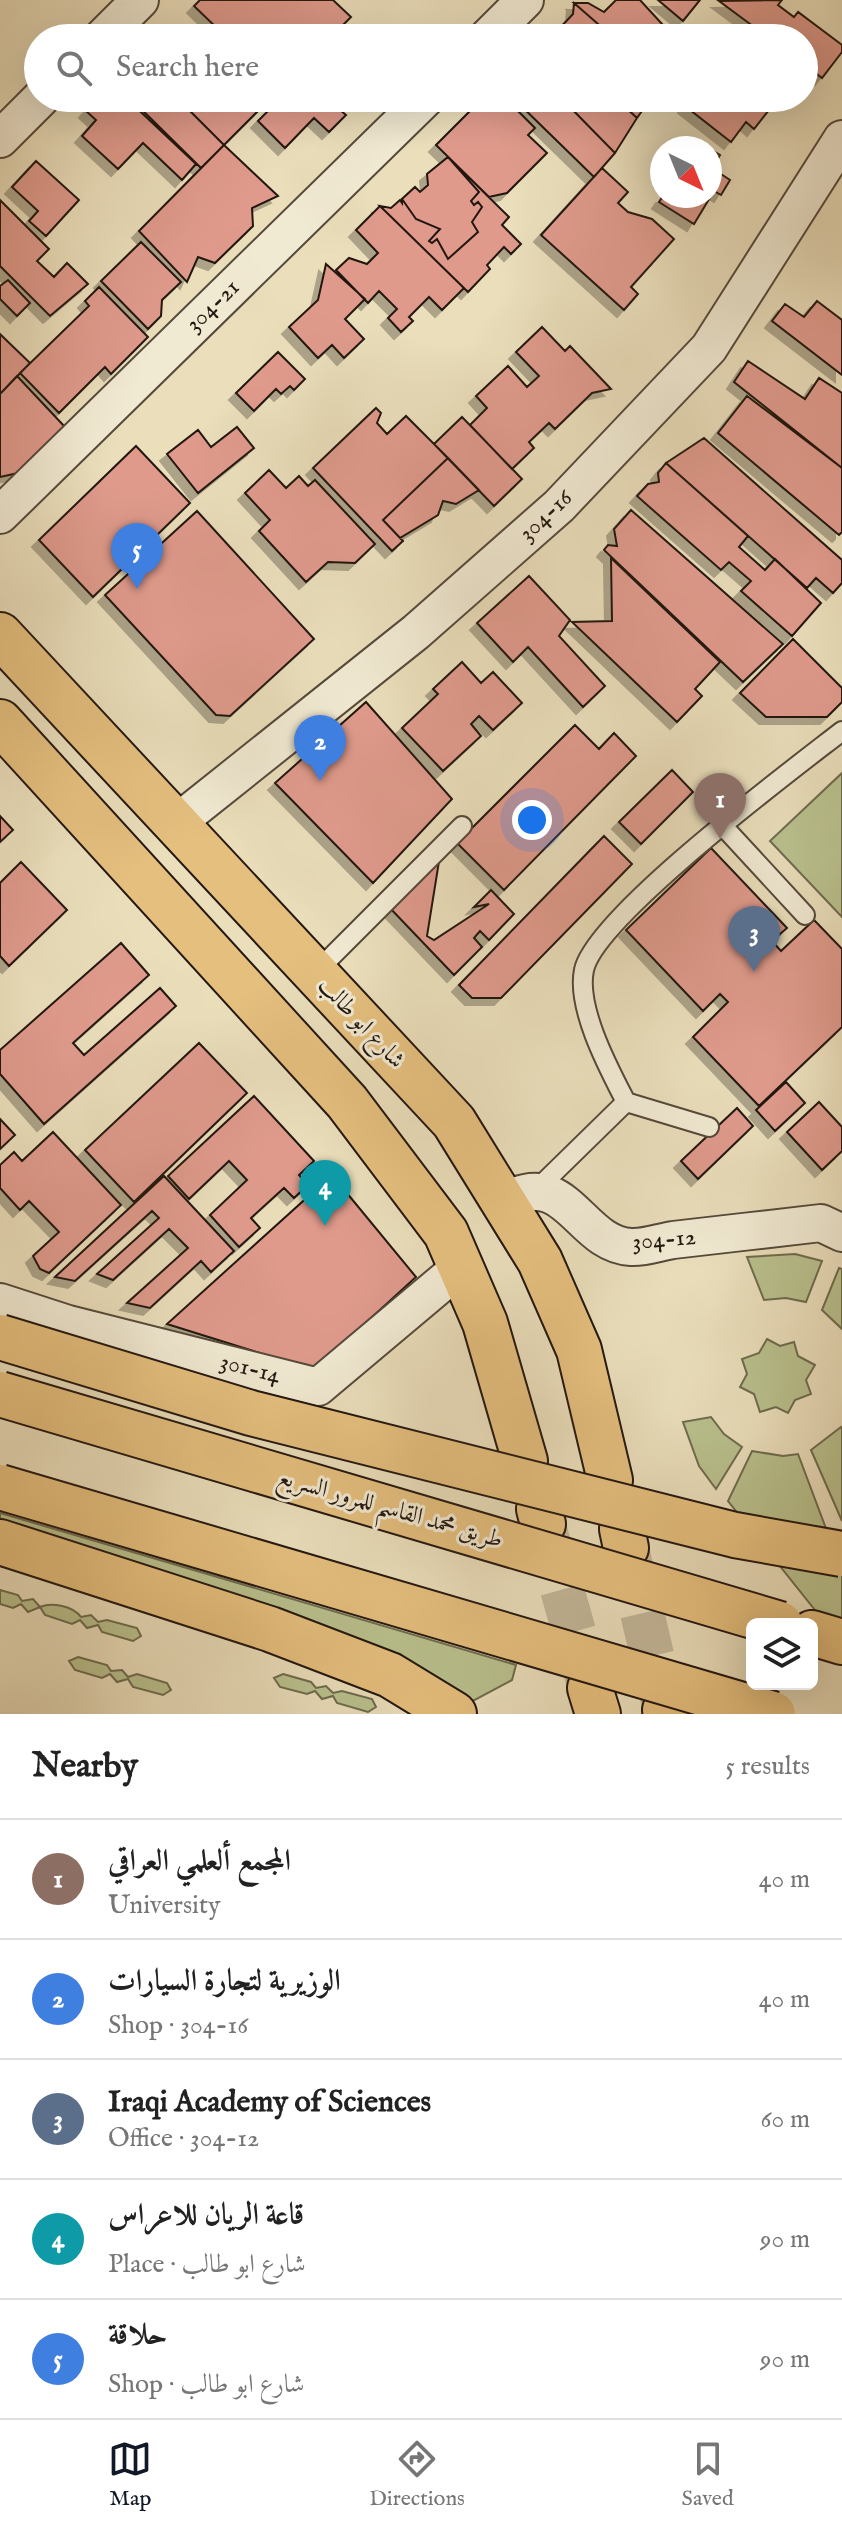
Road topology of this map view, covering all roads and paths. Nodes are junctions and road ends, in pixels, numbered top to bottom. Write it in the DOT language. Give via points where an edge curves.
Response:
graph roads {
  1 [pos="140,0"];
  2 [pos="525,0"];
  3 [pos="116,24"];
  4 [pos="501,24"];
  5 [pos="27,112"];
  6 [pos="412,112"];
  7 [pos="0,139"];
  8 [pos="842,139"];
  9 [pos="0,515"];
  10 [pos="0,635"];
  11 [pos="0,722"];
  12 [pos="842,731"];
  13 [pos="174,825"];
  14 [pos="722,825"];
  15 [pos="462,826"];
  16 [pos="805,915"];
  17 [pos="315,973"];
  18 [pos="626,1102"];
  19 [pos="709,1127"];
  20 [pos="519,1197"];
  21 [pos="842,1233"];
  22 [pos="462,1266"];
  23 [pos="0,1302"];
  24 [pos="0,1337"];
  25 [pos="0,1394"];
  26 [pos="525,1461"];
  27 [pos="610,1480"];
  28 [pos="0,1487"];
  29 [pos="0,1542"];
  30 [pos="842,1554"];
  31 [pos="760,1618"];
  32 [pos="818,1635"];
  33 [pos="842,1642"];
  34 [pos="454,1714"];
  35 [pos="773,1714"];
  1 -- 3 [label="street"];
  2 -- 4 [label="street"];
  5 -- 7 [label="street"];
  6 -- 9 [label="street, 304-21"];
  8 -- 13 [label="street, 304-16" via="709,348 559,506 416,632"];
  10 -- 13 [label="main road, شارع ابو طالب"];
  11 -- 22 [label="main road" via="347,1102 446,1233"];
  12 -- 14 [label="lane"];
  13 -- 17 [label="main road, شارع ابو طالب"];
  14 -- 16 [label="lane"];
  14 -- 18 [label="lane" via="610,927 584,970 588,1012 600,1053"];
  15 -- 17 [label="lane"];
  17 -- 20 [label="main road, شارع ابو طالب"];
  18 -- 19 [label="lane"];
  18 -- 20 [label="lane"];
  20 -- 21 [label="street, 304-12" via="559,1198 599,1236 630,1247 821,1223"];
  20 -- 27 [label="main road, شارع ابو طالب" via="579,1350"];
  22 -- 23 [label="street, 301-14" via="318,1387"];
  22 -- 26 [label="main road" via="485,1323"];
  24 -- 30 [label="main road, bridge" via="251,1413 735,1535"];
  25 -- 31 [label="main road, طريق محمد القاسم للمرور السريع, bridge"];
  28 -- 35 [label="main road, bridge"];
  29 -- 34 [label="main road" via="270,1629 390,1675"];
  32 -- 33 [label="main road"];
}
